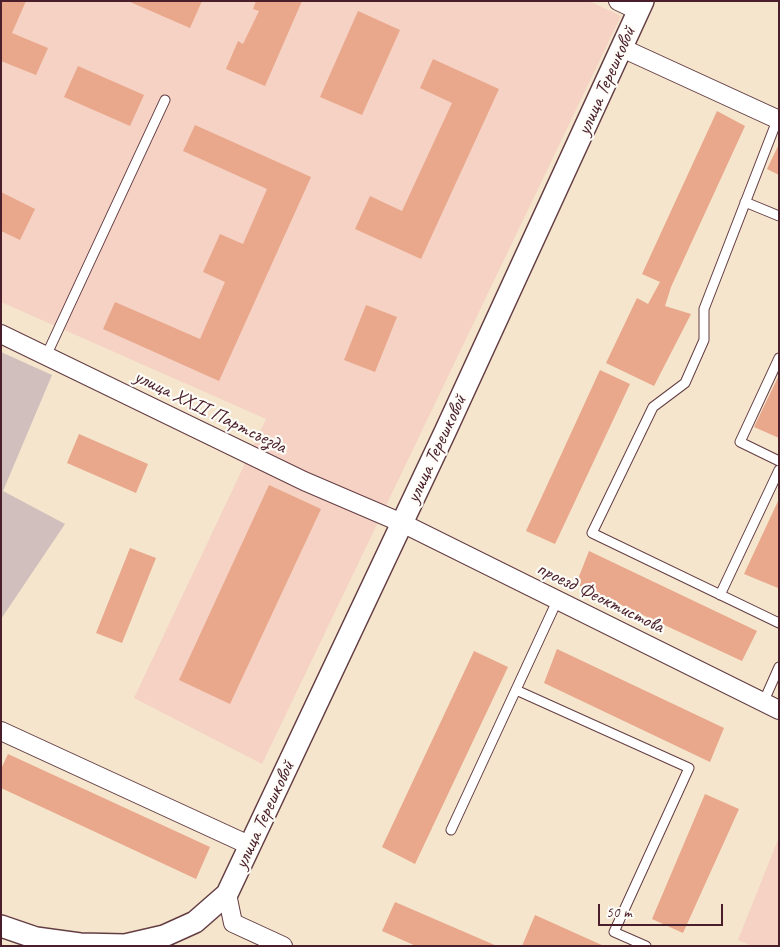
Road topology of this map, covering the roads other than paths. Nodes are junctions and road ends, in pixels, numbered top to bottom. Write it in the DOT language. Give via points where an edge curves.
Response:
graph roads {
  1 [pos="618,1"];
  2 [pos="641,6"];
  3 [pos="622,48"];
  4 [pos="164,100"];
  5 [pos="778,119"];
  6 [pos="745,202"];
  7 [pos="779,216"];
  8 [pos="1,334"];
  9 [pos="46,356"];
  10 [pos="779,358"];
  11 [pos="779,461"];
  12 [pos="779,470"];
  13 [pos="402,524"];
  14 [pos="720,595"];
  15 [pos="557,601"];
  16 [pos="779,623"];
  17 [pos="779,667"];
  18 [pos="516,690"];
  19 [pos="762,703"];
  20 [pos="779,710"];
  21 [pos="1,730"];
  22 [pos="451,830"];
  23 [pos="251,846"];
  24 [pos="227,894"];
  25 [pos="1,926"];
  26 [pos="284,946"];
  27 [pos="646,946"];
  1 -- 2 [label="street"];
  2 -- 3 [label="street, улица Терешковой"];
  3 -- 5 [label="street"];
  3 -- 13 [label="street, улица Терешковой"];
  4 -- 9 [label="lane"];
  5 -- 6 [label="lane"];
  6 -- 7 [label="lane"];
  6 -- 14 [label="lane" via="704,309 704,340 700,349 684,383 653,407 592,533"];
  8 -- 9 [label="street, улица XXII Партсъезда"];
  9 -- 13 [label="street, улица XXII Партсъезда" via="304,481"];
  10 -- 11 [label="lane" via="740,442"];
  12 -- 14 [label="lane"];
  13 -- 15 [label="street, проезд Феоктистова"];
  13 -- 23 [label="street, улица Терешковой"];
  14 -- 16 [label="lane"];
  15 -- 18 [label="lane"];
  15 -- 19 [label="street, проезд Феоктистова"];
  17 -- 19 [label="lane"];
  18 -- 22 [label="lane"];
  18 -- 27 [label="lane" via="689,768 614,932"];
  19 -- 20 [label="street, проезд Феоктистова"];
  21 -- 23 [label="street"];
  23 -- 24 [label="street, улица Терешковой"];
  24 -- 25 [label="street" via="195,922 164,936 125,945 80,944 36,938"];
  24 -- 26 [label="street" via="233,923"];
}
